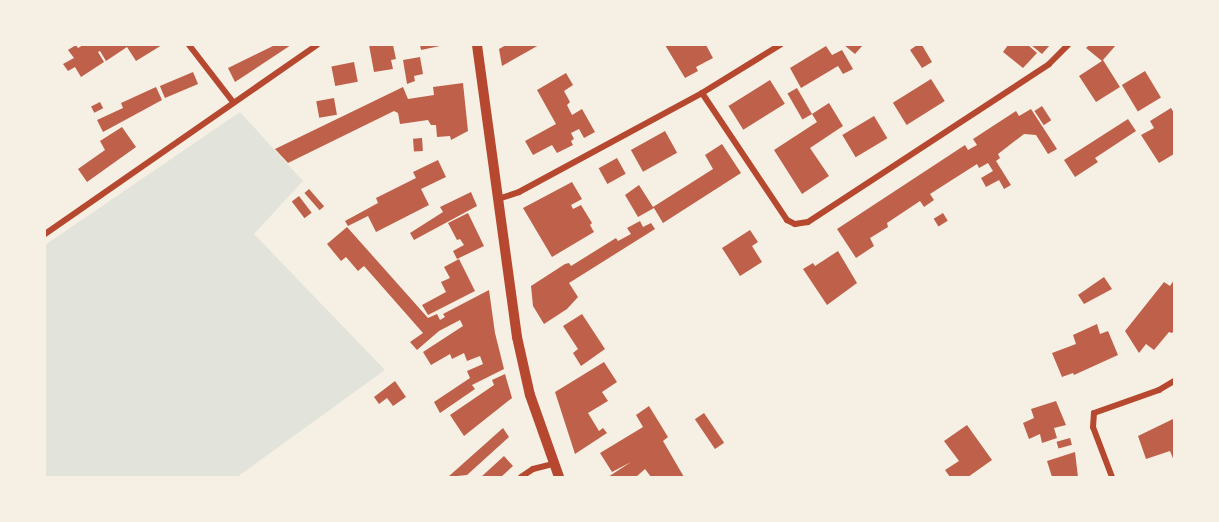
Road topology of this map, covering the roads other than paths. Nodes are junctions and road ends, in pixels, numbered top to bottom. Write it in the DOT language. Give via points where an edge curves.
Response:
graph roads {
  1 [pos="189,45"];
  2 [pos="317,45"];
  3 [pos="477,45"];
  4 [pos="780,45"];
  5 [pos="1068,45"];
  6 [pos="702,93"];
  7 [pos="233,102"];
  8 [pos="498,199"];
  9 [pos="45,234"];
  10 [pos="1174,381"];
  11 [pos="553,464"];
  12 [pos="520,477"];
  13 [pos="559,477"];
  14 [pos="1112,477"];
  1 -- 7 [label="street"];
  2 -- 7 [label="street"];
  3 -- 8 [label="street"];
  4 -- 6 [label="street"];
  5 -- 6 [label="street" via="1049,64 808,222 795,224 787,220"];
  6 -- 8 [label="street" via="519,192"];
  7 -- 9 [label="street"];
  8 -- 11 [label="street" via="517,337 530,395"];
  10 -- 14 [label="street" via="1094,413 1093,427"];
  11 -- 12 [label="street"];
  11 -- 13 [label="street"];
}
